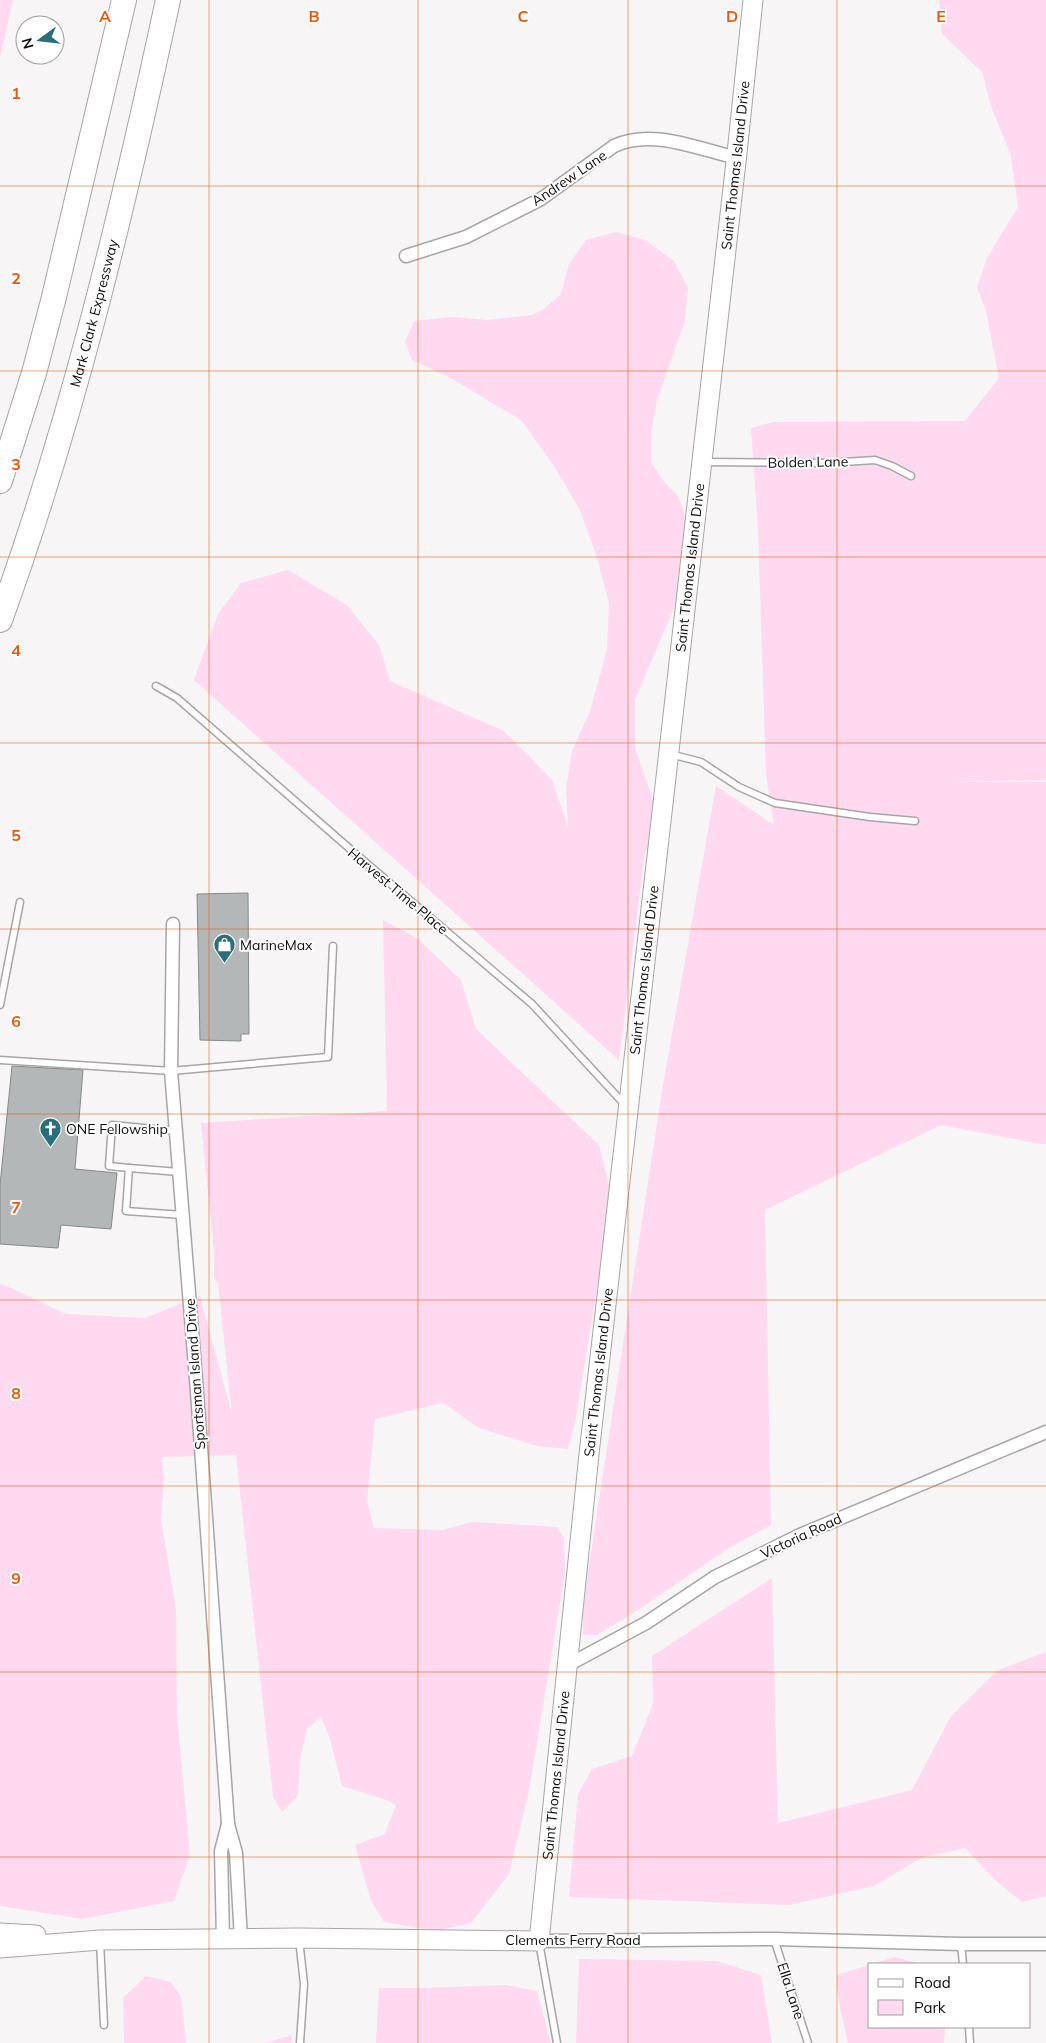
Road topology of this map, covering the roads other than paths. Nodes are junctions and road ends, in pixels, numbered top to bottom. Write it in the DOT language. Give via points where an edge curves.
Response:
graph roads {
  1 [pos="124,0"];
  2 [pos="168,0"];
  3 [pos="753,0"];
  4 [pos="737,158"];
  5 [pos="406,256"];
  6 [pos="702,462"];
  7 [pos="911,476"];
  8 [pos="0,481"];
  9 [pos="0,620"];
  10 [pos="156,686"];
  11 [pos="669,753"];
  12 [pos="915,821"];
  13 [pos="20,902"];
  14 [pos="173,924"];
  15 [pos="333,946"];
  16 [pos="0,1004"];
  17 [pos="0,1060"];
  18 [pos="171,1071"];
  19 [pos="628,1109"];
  20 [pos="176,1131"];
  21 [pos="129,1168"];
  22 [pos="179,1172"];
  23 [pos="183,1216"];
  24 [pos="1046,1432"];
  25 [pos="568,1665"];
  26 [pos="0,1933"];
  27 [pos="299,1938"];
  28 [pos="232,1939"];
  29 [pos="774,1939"];
  30 [pos="100,1940"];
  31 [pos="539,1941"];
  32 [pos="961,1944"];
  33 [pos="1046,1944"];
  34 [pos="0,1948"];
  35 [pos="963,1963"];
  36 [pos="104,2025"];
  37 [pos="969,2028"];
  38 [pos="300,2043"];
  39 [pos="557,2043"];
  40 [pos="808,2043"];
  41 [pos="970,2043"];
  1 -- 8 [label="highway" via="54,297"];
  2 -- 9 [label="highway, Mark Clark Expressway" via="80,370"];
  3 -- 4 [label="main road, Saint Thomas Island Drive"];
  4 -- 5 [label="street, Andrew Lane" via="666,140 624,141 541,199 466,237"];
  4 -- 6 [label="main road, Saint Thomas Island Drive"];
  6 -- 7 [label="lane, Bolden Lane" via="874,460"];
  6 -- 11 [label="main road, Saint Thomas Island Drive"];
  10 -- 19 [label="lane, Harvest Time Place" via="177,698 532,1004"];
  11 -- 12 [label="lane" via="701,762 739,787 775,803 870,818"];
  11 -- 19 [label="main road, Saint Thomas Island Drive"];
  13 -- 16 [label="lane"];
  14 -- 18 [label="street, Sportsman Island Drive"];
  15 -- 18 [label="lane" via="328,1057"];
  17 -- 18 [label="lane"];
  18 -- 20 [label="street, Sportsman Island Drive"];
  19 -- 25 [label="main road, Saint Thomas Island Drive"];
  20 -- 21 [label="lane" via="112,1125 109,1166"];
  20 -- 22 [label="street, Sportsman Island Drive"];
  21 -- 22 [label="lane"];
  21 -- 23 [label="lane" via="126,1211"];
  22 -- 23 [label="street, Sportsman Island Drive"];
  23 -- 28 [label="street, Sportsman Island Drive" via="228,1824 221,1851"];
  24 -- 25 [label="street, Victoria Road" via="792,1539 715,1577 646,1623"];
  25 -- 31 [label="main road, Saint Thomas Island Drive"];
  26 -- 30 [label="main road, Clements Ferry Road"];
  27 -- 28 [label="main road, Clements Ferry Road"];
  27 -- 31 [label="main road, Clements Ferry Road"];
  27 -- 38 [label="lane" via="304,1984"];
  28 -- 30 [label="main road, Clements Ferry Road"];
  29 -- 31 [label="street, Clements Ferry Road"];
  29 -- 32 [label="street, Clements Ferry Road"];
  29 -- 40 [label="lane, Ella Lane"];
  30 -- 34 [label="main road, Clements Ferry Road"];
  30 -- 36 [label="lane"];
  31 -- 39 [label="lane"];
  32 -- 33 [label="street, Clements Ferry Road"];
  32 -- 35 [label="lane"];
  37 -- 41 [label="lane"];
}
